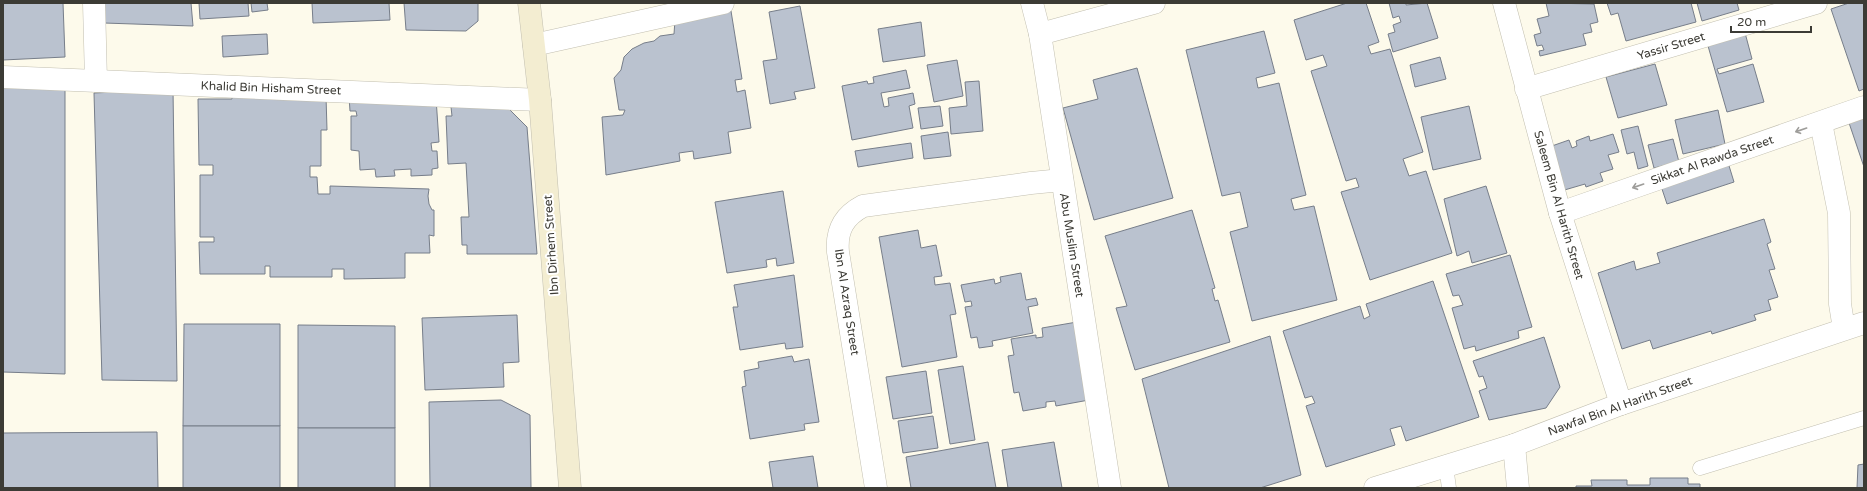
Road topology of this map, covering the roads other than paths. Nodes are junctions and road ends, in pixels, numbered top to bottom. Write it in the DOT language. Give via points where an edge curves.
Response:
graph roads {
  1 [pos="94,3"];
  2 [pos="529,3"];
  3 [pos="723,3"];
  4 [pos="1032,3"];
  5 [pos="1154,3"];
  6 [pos="1504,3"];
  7 [pos="1816,3"];
  8 [pos="1040,34"];
  9 [pos="534,45"];
  10 [pos="3,77"];
  11 [pos="96,80"];
  12 [pos="1526,89"];
  13 [pos="540,100"];
  14 [pos="1864,107"];
  15 [pos="1821,123"];
  16 [pos="1062,180"];
  17 [pos="1560,213"];
  18 [pos="1864,323"];
  19 [pos="1844,329"];
  20 [pos="1621,404"];
  21 [pos="1864,418"];
  22 [pos="1514,445"];
  23 [pos="1446,466"];
  24 [pos="1700,468"];
  25 [pos="570,488"];
  26 [pos="876,488"];
  27 [pos="1110,488"];
  28 [pos="1375,488"];
  29 [pos="1449,488"];
  30 [pos="1518,488"];
  1 -- 11 [label="street"];
  2 -- 9 [label="street, Ibn Dirhem Street"];
  3 -- 9 [label="street"];
  4 -- 8 [label="street, Abu Muslim Street"];
  5 -- 8 [label="street"];
  6 -- 12 [label="street, Saleem Bin Al Harith Street"];
  7 -- 12 [label="street, Yassir Street"];
  8 -- 16 [label="street, Abu Muslim Street"];
  9 -- 13 [label="street, Ibn Dirhem Street"];
  10 -- 11 [label="street, Khalid Bin Hisham Street"];
  11 -- 13 [label="street, Khalid Bin Hisham Street"];
  12 -- 17 [label="street, Saleem Bin Al Harith Street"];
  13 -- 25 [label="street, Ibn Dirhem Street"];
  14 -- 15 [label="street, Sikkat Al Rawda Street"];
  15 -- 17 [label="street, Sikkat Al Rawda Street, one-way"];
  15 -- 19 [label="street" via="1839,213 1840,304"];
  16 -- 26 [label="street, Ibn Al Azraq Street" via="863,206 845,219 837,240 838,252"];
  16 -- 27 [label="street, Abu Muslim Street"];
  17 -- 20 [label="street, Saleem Bin Al Harith Street"];
  18 -- 19 [label="street, Nawfal Bin Al Harith Street"];
  19 -- 20 [label="street, Nawfal Bin Al Harith Street"];
  20 -- 22 [label="street, Nawfal Bin Al Harith Street"];
  21 -- 24 [label="lane"];
  22 -- 23 [label="street, Nawfal Bin Al Harith Street"];
  22 -- 30 [label="street"];
  23 -- 28 [label="street, Nawfal Bin Al Harith Street"];
  23 -- 29 [label="lane"];
}
